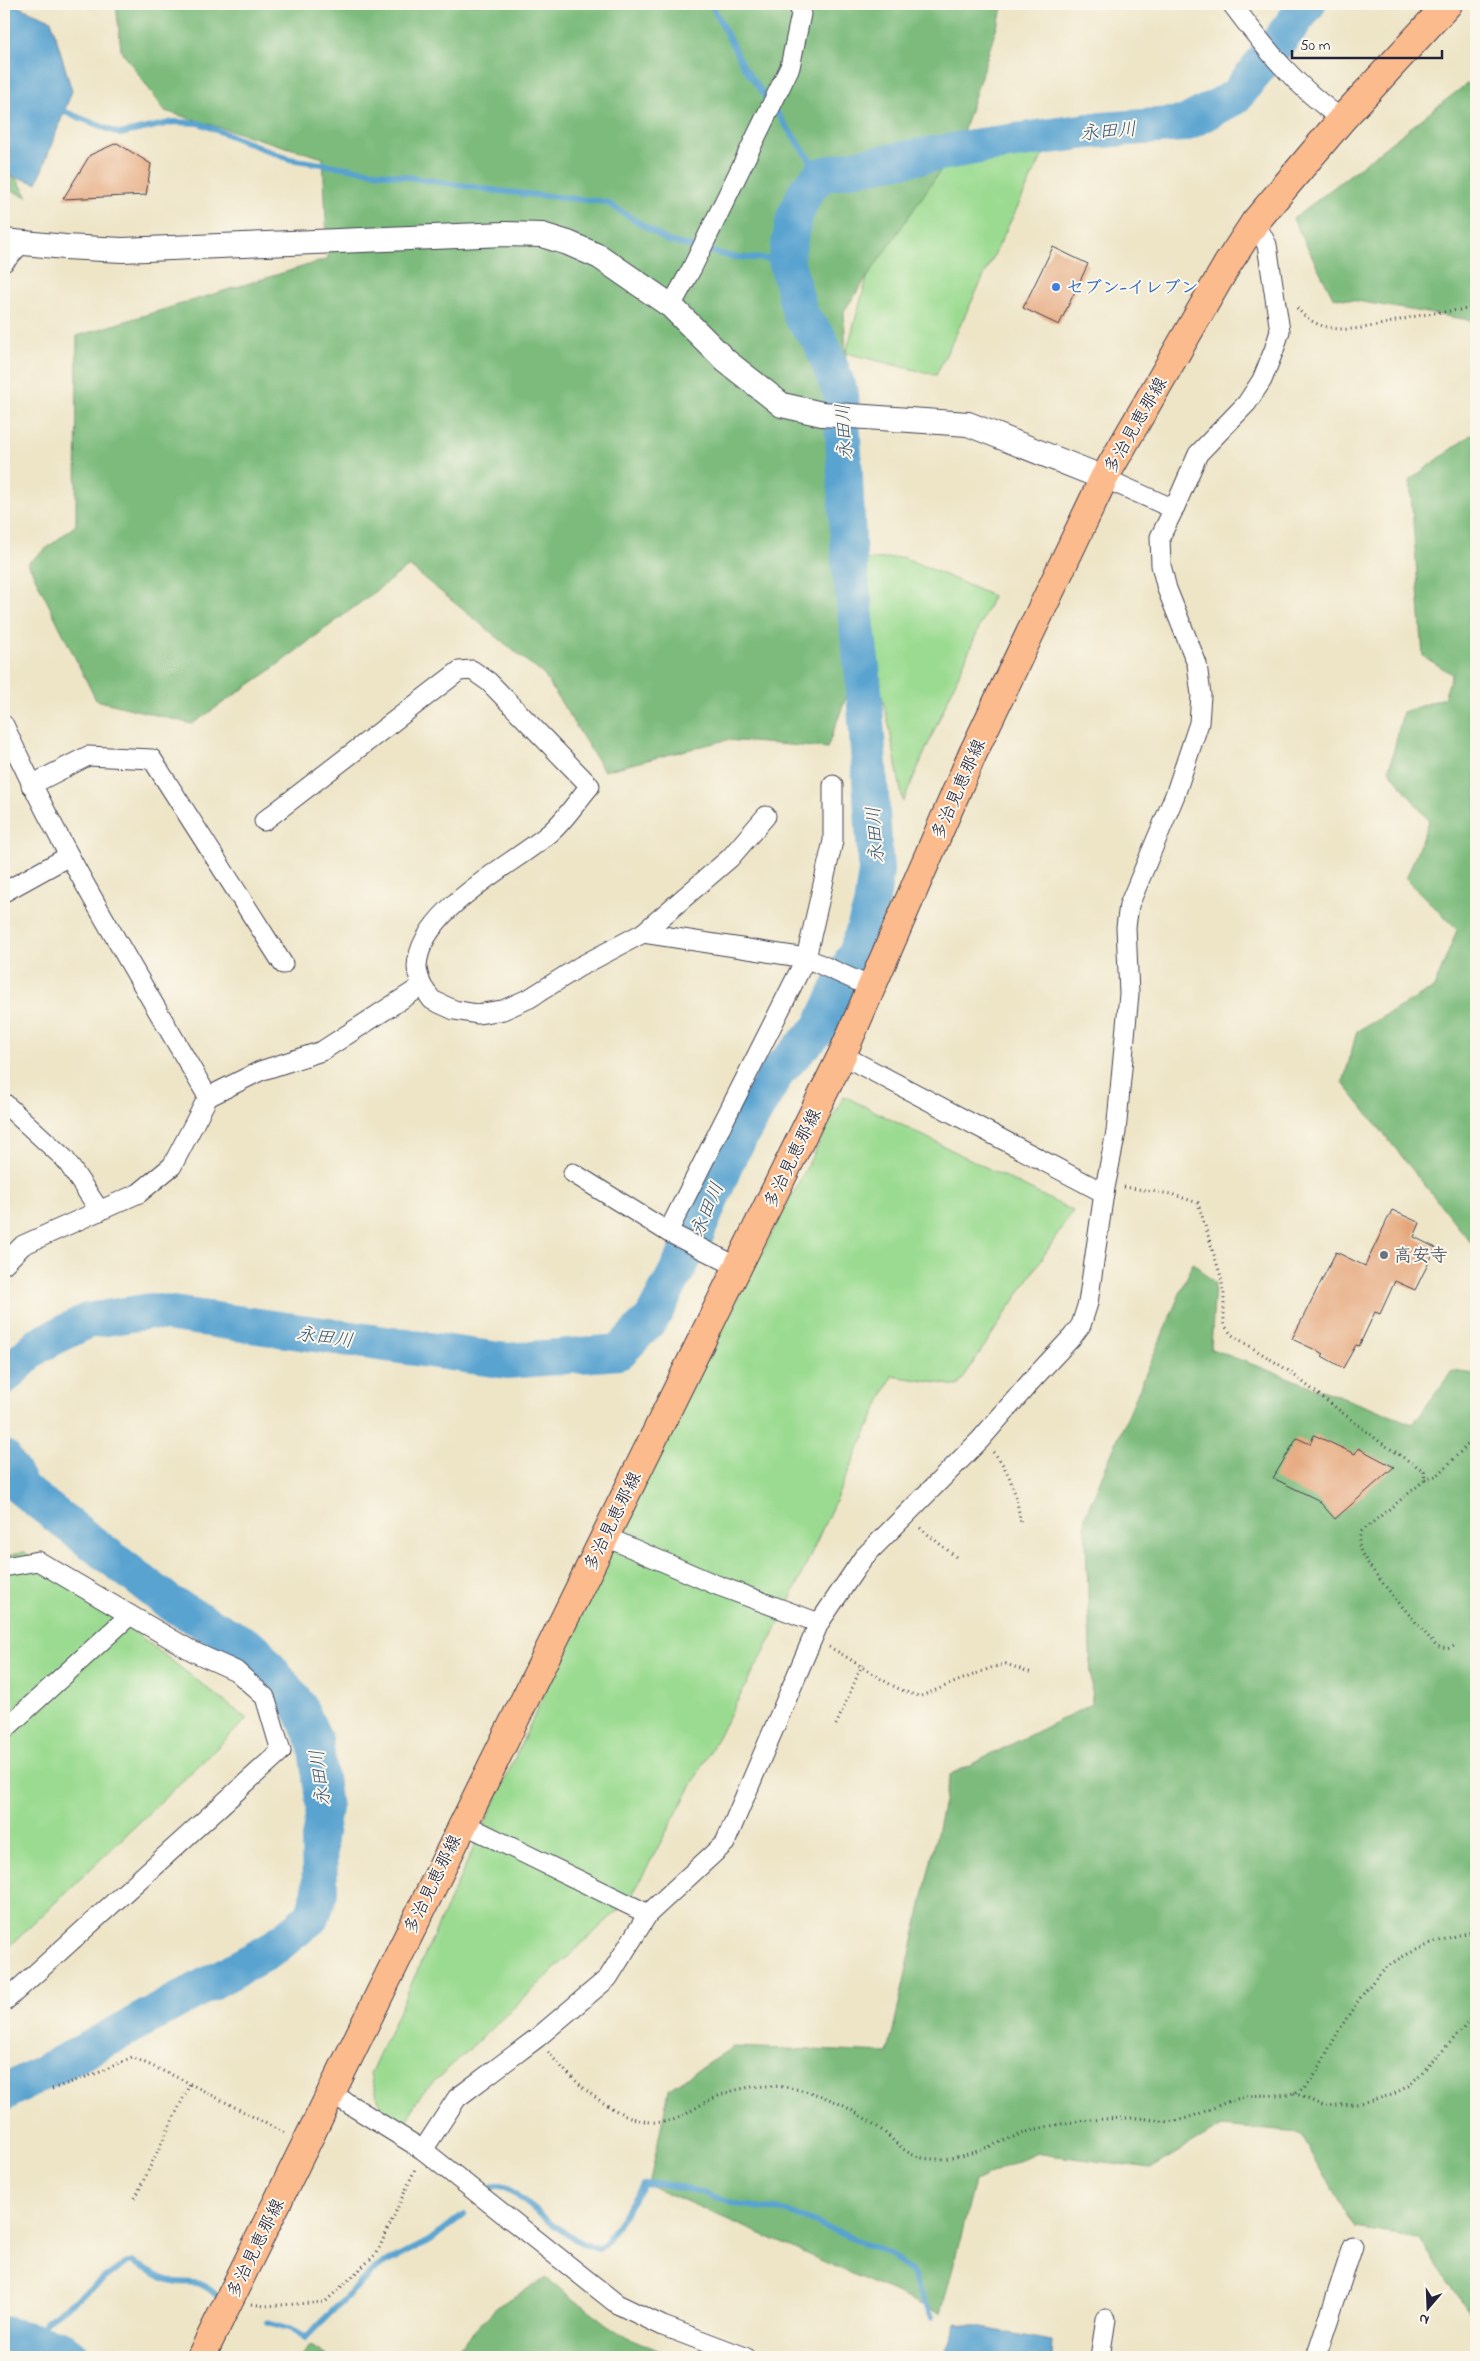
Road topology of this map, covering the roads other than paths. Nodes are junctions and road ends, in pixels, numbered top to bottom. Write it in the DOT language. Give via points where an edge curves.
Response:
graph roads {
  1 [pos="799,4"];
  2 [pos="1232,4"];
  3 [pos="1448,4"];
  4 [pos="1342,119"];
  5 [pos="1255,222"];
  6 [pos="12,242"];
  7 [pos="4,262"];
  8 [pos="671,306"];
  9 [pos="1104,478"];
  10 [pos="1174,509"];
  11 [pos="4,724"];
  12 [pos="31,785"];
  13 [pos="833,785"];
  14 [pos="766,816"];
  15 [pos="264,821"];
  16 [pos="69,856"];
  17 [pos="4,892"];
  18 [pos="643,933"];
  19 [pos="812,960"];
  20 [pos="283,964"];
  21 [pos="868,985"];
  22 [pos="422,986"];
  23 [pos="842,1056"];
  24 [pos="208,1097"];
  25 [pos="4,1103"];
  26 [pos="573,1173"];
  27 [pos="1105,1189"];
  28 [pos="100,1211"];
  29 [pos="673,1234"];
  30 [pos="731,1263"];
  31 [pos="4,1264"];
  32 [pos="604,1536"];
  33 [pos="4,1567"];
  34 [pos="130,1615"];
  35 [pos="819,1622"];
  36 [pos="4,1730"];
  37 [pos="462,1823"];
  38 [pos="648,1914"];
  39 [pos="4,2002"];
  40 [pos="331,2093"];
  41 [pos="423,2150"];
  42 [pos="1353,2246"];
  43 [pos="1106,2319"];
  44 [pos="201,2357"];
  45 [pos="745,2357"];
  46 [pos="1100,2357"];
  47 [pos="1316,2357"];
  1 -- 8 [label="street" via="801,14 790,66"];
  2 -- 4 [label="street" via="1279,64 1317,102"];
  3 -- 4 [label="main road, 多治見恵那線"];
  4 -- 5 [label="main road, 多治見恵那線"];
  5 -- 9 [label="main road, 多治見恵那線"];
  5 -- 10 [label="street" via="1267,245 1280,331 1262,380 1247,403 1198,454"];
  6 -- 7 [label="street"];
  6 -- 8 [label="street" via="122,250 542,235 600,258"];
  8 -- 9 [label="street" via="726,360 782,405 822,414 968,424"];
  9 -- 10 [label="street"];
  9 -- 21 [label="main road, 多治見恵那線" via="973,753"];
  10 -- 27 [label="street" via="1160,537 1161,565 1196,664 1202,695 1199,723 1175,795 1129,906 1126,927 1129,994 1116,1132"];
  11 -- 12 [label="street"];
  12 -- 16 [label="street"];
  12 -- 20 [label="street" via="88,756 152,759"];
  13 -- 19 [label="street" via="833,841"];
  14 -- 18 [label="street" via="730,858"];
  15 -- 22 [label="street" via="459,671 472,670 489,682 554,748 590,786 551,832 444,912 425,940 417,967"];
  16 -- 17 [label="street"];
  16 -- 24 [label="street"];
  18 -- 19 [label="street"];
  18 -- 22 [label="street" via="503,1010 477,1014 454,1010 432,1000"];
  19 -- 21 [label="street"];
  19 -- 29 [label="street"];
  21 -- 23 [label="main road, 多治見恵那線"];
  22 -- 24 [label="street" via="322,1051 260,1071"];
  23 -- 27 [label="street"];
  23 -- 30 [label="main road, 多治見恵那線"];
  24 -- 28 [label="street" via="172,1166 139,1193"];
  25 -- 28 [label="street" via="65,1159"];
  26 -- 29 [label="street"];
  27 -- 35 [label="street" via="1088,1303 1081,1325 980,1440 863,1558"];
  28 -- 31 [label="street" via="23,1246"];
  29 -- 30 [label="street"];
  30 -- 32 [label="main road, 多治見恵那線"];
  32 -- 35 [label="street" via="714,1584"];
  32 -- 37 [label="main road, 多治見恵那線"];
  33 -- 34 [label="street" via="38,1561"];
  34 -- 36 [label="street"];
  34 -- 39 [label="street" via="194,1652 236,1671 265,1697 281,1751"];
  35 -- 38 [label="street" via="725,1843"];
  37 -- 38 [label="street"];
  37 -- 40 [label="main road, 多治見恵那線"];
  38 -- 41 [label="street" via="608,1978 537,2038 457,2098"];
  40 -- 41 [label="street"];
  40 -- 44 [label="main road, 多治見恵那線"];
  41 -- 45 [label="street" via="617,2304 663,2326"];
  42 -- 47 [label="street"];
  43 -- 46 [label="street"];
}
